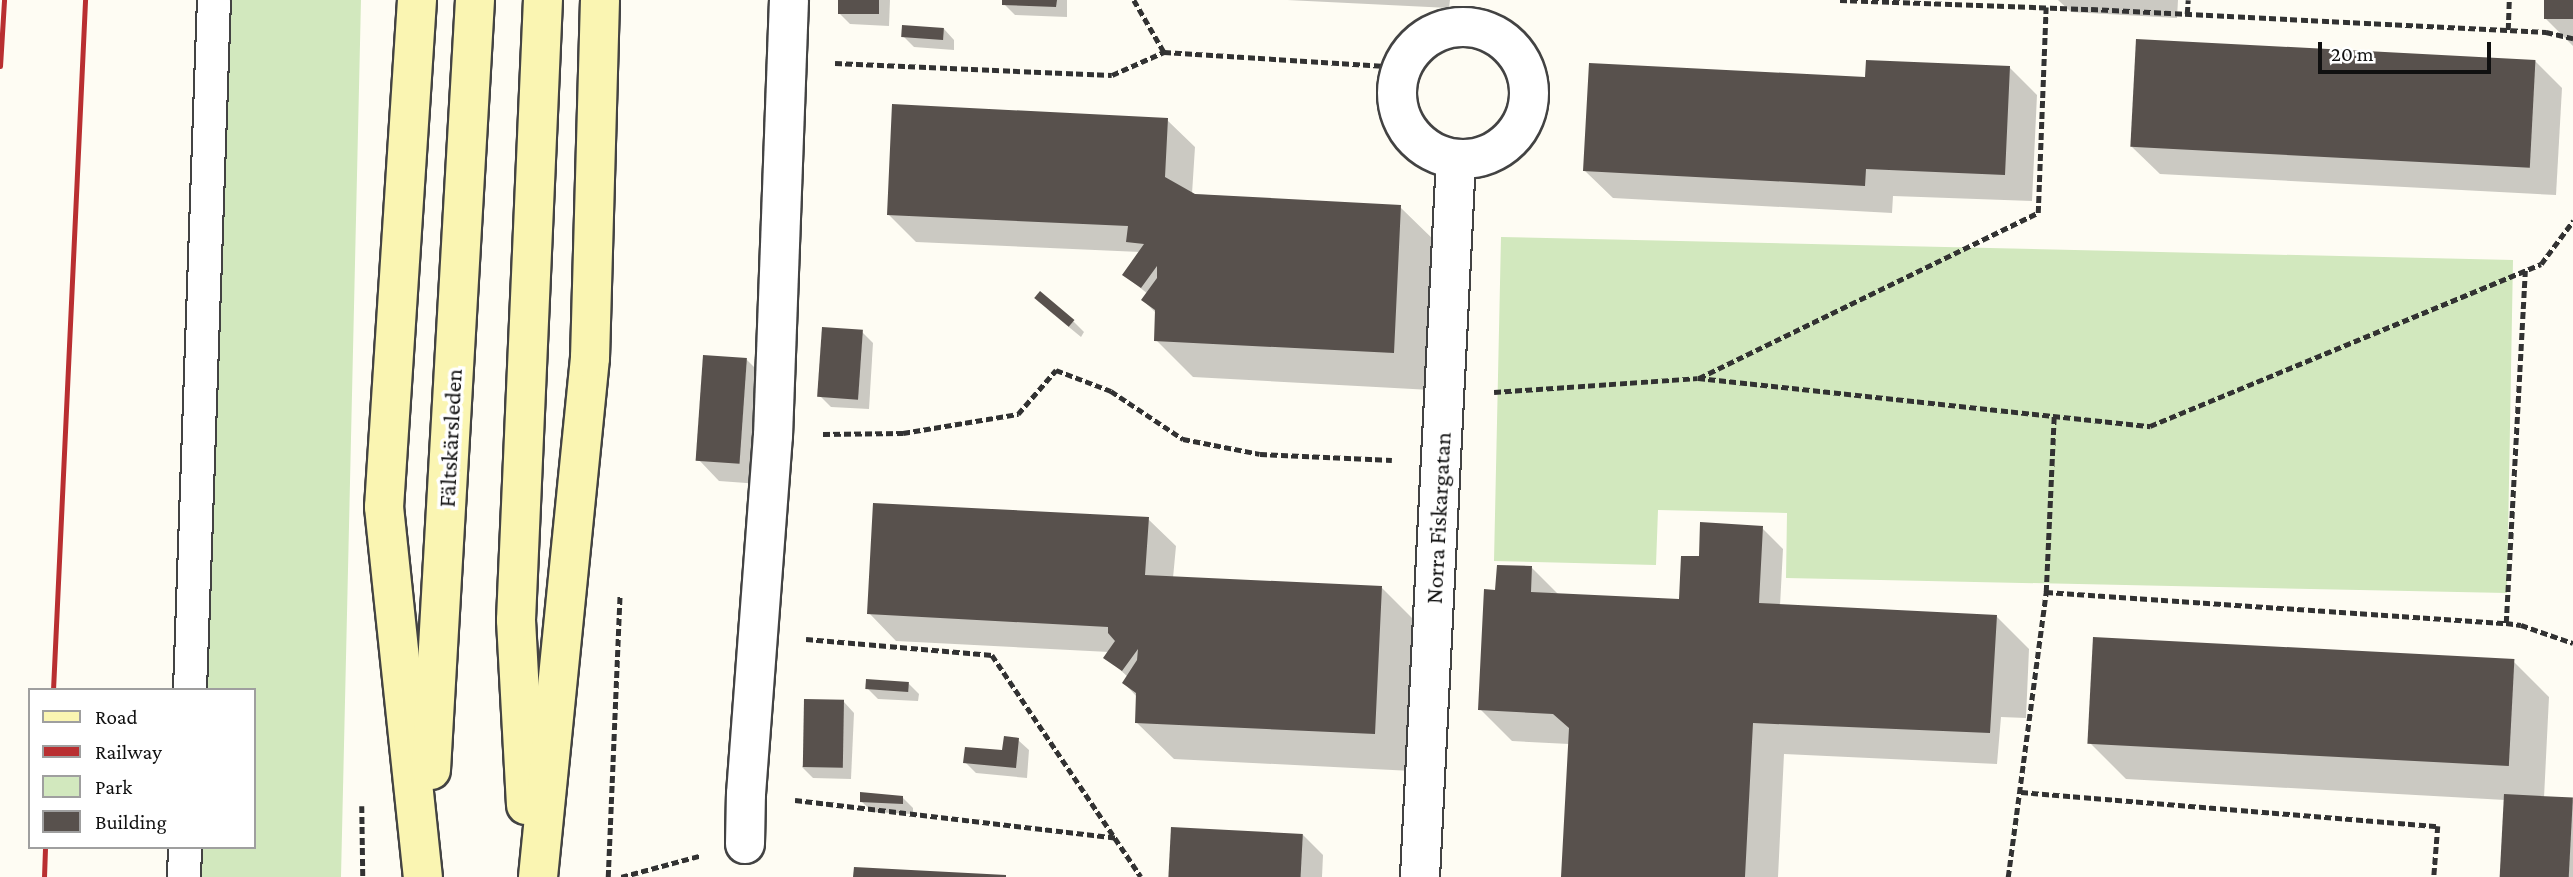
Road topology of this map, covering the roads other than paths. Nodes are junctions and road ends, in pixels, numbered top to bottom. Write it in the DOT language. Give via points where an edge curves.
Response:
graph roads {
  1 [pos="215,0"];
  2 [pos="417,0"];
  3 [pos="475,0"];
  4 [pos="542,0"];
  5 [pos="600,0"];
  6 [pos="789,0"];
  7 [pos="1460,13"];
  8 [pos="1456,159"];
  9 [pos="190,688"];
  10 [pos="745,844"];
  11 [pos="185,849"];
  12 [pos="184,877"];
  13 [pos="424,877"];
  14 [pos="530,877"];
  15 [pos="538,877"];
  16 [pos="1420,877"];
  1 -- 9 [label="lane"];
  2 -- 13 [label="main road" via="384,508"];
  3 -- 13 [label="main road, Fältskärsleden"];
  4 -- 14 [label="main road" via="516,620"];
  5 -- 15 [label="main road" via="590,358"];
  6 -- 10 [label="street" via="773,436"];
  7 -- 8 [label="street" via="1415,46 1402,67 1397,91 1400,116 1413,137 1432,152"];
  7 -- 8 [label="street" via="1505,41 1521,58 1529,81 1529,106 1519,129 1503,147 1480,157"];
  8 -- 16 [label="street, Norra Fiskargatan"];
  11 -- 12 [label="lane"];
}
